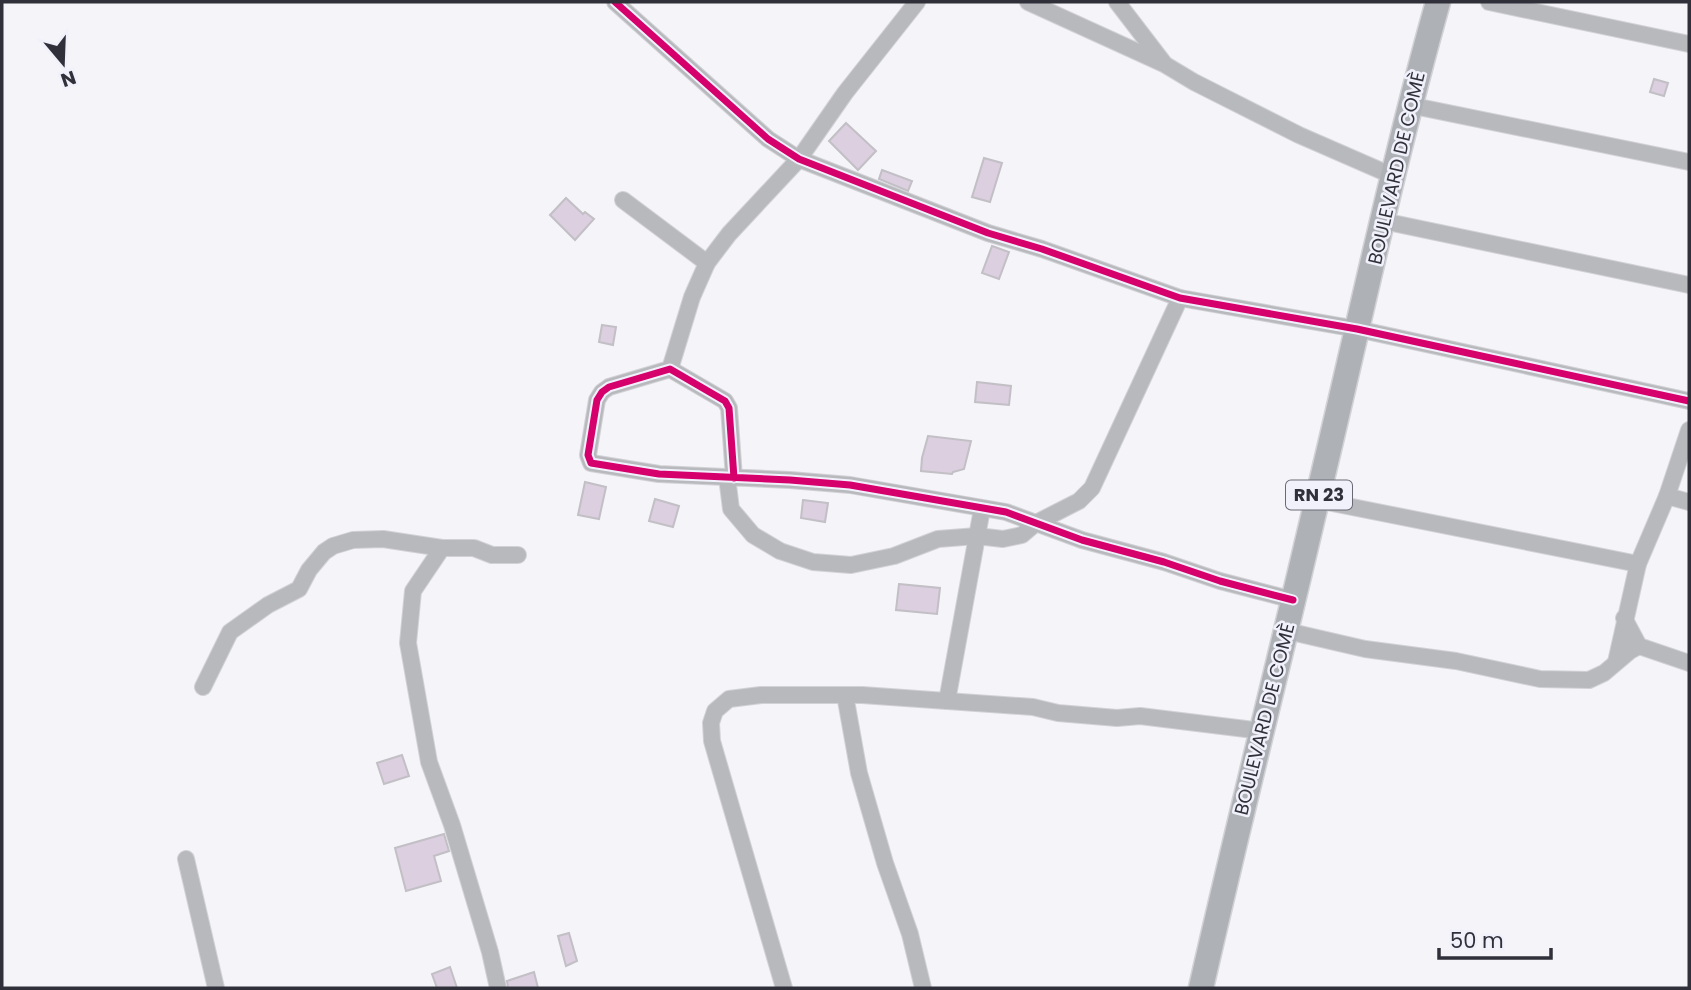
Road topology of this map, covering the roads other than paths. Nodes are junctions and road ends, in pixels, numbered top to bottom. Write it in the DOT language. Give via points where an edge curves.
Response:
graph roads {
  1 [pos="615,2"];
  2 [pos="917,2"];
  3 [pos="1028,2"];
  4 [pos="1117,2"];
  5 [pos="1437,2"];
  6 [pos="1489,2"];
  7 [pos="1689,44"];
  8 [pos="1164,64"];
  9 [pos="1409,105"];
  10 [pos="799,159"];
  11 [pos="1689,162"];
  12 [pos="1393,176"];
  13 [pos="623,200"];
  14 [pos="1383,221"];
  15 [pos="707,263"];
  16 [pos="1689,285"];
  17 [pos="1180,298"];
  18 [pos="1357,329"];
  19 [pos="670,369"];
  20 [pos="1689,401"];
  21 [pos="1689,430"];
  22 [pos="731,478"];
  23 [pos="1667,496"];
  24 [pos="1317,500"];
  25 [pos="1689,502"];
  26 [pos="982,509"];
  27 [pos="1036,523"];
  28 [pos="977,536"];
  29 [pos="442,548"];
  30 [pos="518,555"];
  31 [pos="1638,564"];
  32 [pos="1293,600"];
  33 [pos="1624,618"];
  34 [pos="1287,631"];
  35 [pos="1639,646"];
  36 [pos="1616,662"];
  37 [pos="1689,663"];
  38 [pos="203,687"];
  39 [pos="845,695"];
  40 [pos="947,701"];
  41 [pos="1262,731"];
  42 [pos="186,859"];
  43 [pos="216,988"];
  44 [pos="498,988"];
  45 [pos="784,988"];
  46 [pos="923,988"];
  47 [pos="1200,988"];
  1 -- 10 [label="street" via="768,139"];
  2 -- 10 [label="street"];
  3 -- 8 [label="street"];
  4 -- 8 [label="street"];
  5 -- 9 [label="main road, BOULEVARD DE COMÈ / RN 23"];
  6 -- 7 [label="street"];
  8 -- 12 [label="street" via="1299,135"];
  9 -- 11 [label="street"];
  9 -- 12 [label="main road, BOULEVARD DE COMÈ / RN 23"];
  10 -- 15 [label="street"];
  10 -- 17 [label="street" via="988,233"];
  12 -- 14 [label="main road, BOULEVARD DE COMÈ / RN 23"];
  13 -- 15 [label="street"];
  14 -- 16 [label="street"];
  14 -- 18 [label="main road, BOULEVARD DE COMÈ / RN 23"];
  15 -- 19 [label="street"];
  17 -- 18 [label="street"];
  17 -- 27 [label="street" via="1092,488 1079,501"];
  18 -- 20 [label="street"];
  18 -- 24 [label="main road, BOULEVARD DE COMÈ / RN 23"];
  19 -- 22 [label="street" via="725,401 729,408"];
  19 -- 22 [label="street" via="602,392 588,459 659,474"];
  21 -- 23 [label="street"];
  22 -- 26 [label="street" via="850,485"];
  22 -- 28 [label="street" via="732,509 753,536 813,562 851,565 894,556 937,539"];
  23 -- 25 [label="street"];
  23 -- 31 [label="street"];
  24 -- 31 [label="street"];
  24 -- 32 [label="main road, BOULEVARD DE COMÈ / RN 23"];
  26 -- 27 [label="street"];
  26 -- 28 [label="street"];
  27 -- 28 [label="street" via="1022,535 1003,539"];
  27 -- 32 [label="street"];
  28 -- 40 [label="street"];
  29 -- 30 [label="street"];
  29 -- 38 [label="street" via="383,539 333,546 309,570 299,589 230,632"];
  29 -- 44 [label="street" via="413,591 408,643 429,762 456,838"];
  31 -- 33 [label="street"];
  32 -- 34 [label="main road, BOULEVARD DE COMÈ / RN 23"];
  33 -- 35 [label="street"];
  33 -- 36 [label="street"];
  34 -- 36 [label="street" via="1540,679 1588,680"];
  34 -- 41 [label="main road, BOULEVARD DE COMÈ / RN 23"];
  35 -- 36 [label="street"];
  35 -- 37 [label="street"];
  39 -- 40 [label="street"];
  39 -- 45 [label="street" via="729,699 715,711 711,723 712,741"];
  39 -- 46 [label="street" via="859,774"];
  40 -- 41 [label="street"];
  41 -- 47 [label="main road, BOULEVARD DE COMÈ / RN 23"];
  42 -- 43 [label="street"];
}
